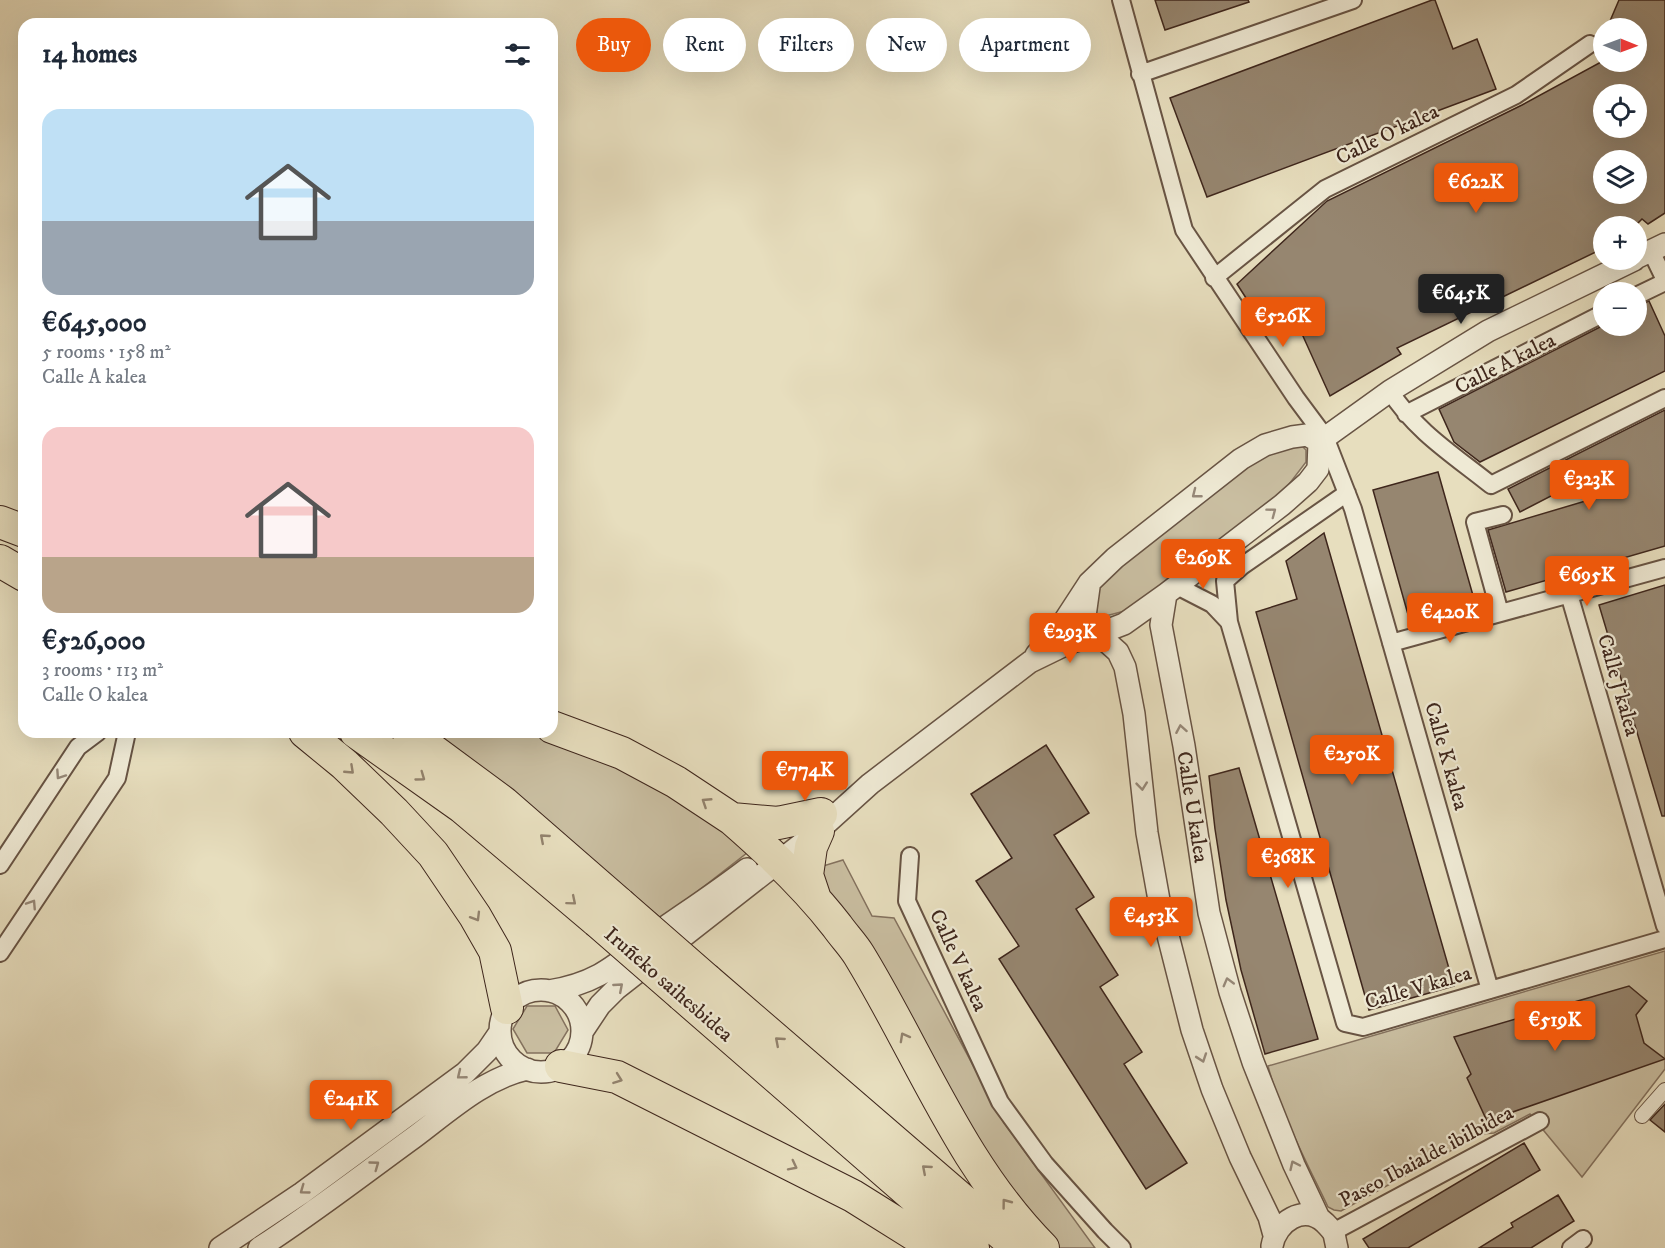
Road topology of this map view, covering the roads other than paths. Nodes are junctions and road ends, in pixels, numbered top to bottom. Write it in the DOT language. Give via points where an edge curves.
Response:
graph roads {
  1 [pos="1121,0"];
  2 [pos="1353,0"];
  3 [pos="1590,44"];
  4 [pos="1140,74"];
  5 [pos="1647,253"];
  6 [pos="1612,270"];
  7 [pos="1214,278"];
  8 [pos="1665,281"];
  9 [pos="1647,290"];
  10 [pos="1593,319"];
  11 [pos="1390,392"];
  12 [pos="1665,398"];
  13 [pos="1406,414"];
  14 [pos="1322,440"];
  15 [pos="1347,493"];
  16 [pos="1503,515"];
  17 [pos="0,522"];
  18 [pos="18,529"];
  19 [pos="0,554"];
  20 [pos="0,561"];
  21 [pos="18,562"];
  22 [pos="1665,568"];
  23 [pos="18,572"];
  24 [pos="1089,583"];
  25 [pos="1172,590"];
  26 [pos="1569,594"];
  27 [pos="1500,613"];
  28 [pos="1229,622"];
  29 [pos="1098,634"];
  30 [pos="1391,643"];
  31 [pos="1030,662"];
  32 [pos="558,729"];
  33 [pos="90,738"];
  34 [pos="126,738"];
  35 [pos="312,738"];
  36 [pos="364,738"];
  37 [pos="416,738"];
  38 [pos="732,819"];
  39 [pos="820,823"];
  40 [pos="769,854"];
  41 [pos="910,856"];
  42 [pos="0,865"];
  43 [pos="815,899"];
  44 [pos="609,913"];
  45 [pos="1665,926"];
  46 [pos="1665,939"];
  47 [pos="0,953"];
  48 [pos="694,987"];
  49 [pos="1490,990"];
  50 [pos="549,991"];
  51 [pos="504,1020"];
  52 [pos="582,1032"];
  53 [pos="561,1066"];
  54 [pos="527,1069"];
  55 [pos="1665,1090"];
  56 [pos="1642,1116"];
  57 [pos="1540,1121"];
  58 [pos="1330,1233"];
  59 [pos="1273,1242"];
  60 [pos="220,1248"];
  61 [pos="259,1248"];
  62 [pos="936,1248"];
  63 [pos="973,1248"];
  64 [pos="1018,1248"];
  65 [pos="1043,1248"];
  66 [pos="1122,1248"];
  1 -- 4 [label="street"];
  2 -- 4 [label="street"];
  3 -- 7 [label="street, Calle O kalea" via="1516,96 1325,189"];
  4 -- 7 [label="street" via="1184,230"];
  5 -- 8 [label="street, Calle A kalea"];
  6 -- 11 [label="street, Calle A kalea" via="1488,331"];
  7 -- 14 [label="street"];
  8 -- 9 [label="street, Calle A kalea"];
  10 -- 13 [label="street, Calle A kalea"];
  11 -- 13 [label="street"];
  11 -- 14 [label="street, Calle A kalea"];
  12 -- 13 [label="street" via="1491,485"];
  14 -- 15 [label="street, Calle K kalea"];
  14 -- 24 [label="street, one-way" via="1307,435 1292,437 1265,445 1241,459"];
  25 -- 14 [label="street, one-way" via="1308,482 1318,469"];
  15 -- 28 [label="street, Calle V kalea" via="1225,581"];
  15 -- 30 [label="street, Calle K kalea"];
  16 -- 27 [label="street" via="1475,522"];
  17 -- 18 [label="highway"];
  19 -- 21 [label="highway"];
  20 -- 23 [label="highway"];
  22 -- 26 [label="street"];
  24 -- 29 [label="street" via="1085,616"];
  24 -- 31 [label="street"];
  25 -- 28 [label="street" via="1212,604"];
  25 -- 29 [label="street" via="1124,624"];
  58 -- 25 [label="street, Calle U kalea, one-way" via="1284,1144 1252,1062 1209,914 1161,625"];
  26 -- 27 [label="street"];
  26 -- 45 [label="street, Calle J kalea"];
  27 -- 30 [label="street"];
  28 -- 49 [label="street, Calle V kalea" via="1345,1023 1363,1027"];
  29 -- 31 [label="street"];
  29 -- 59 [label="street, one-way" via="1118,652 1125,667 1149,844 1192,1030 1212,1089 1269,1217"];
  30 -- 49 [label="street, Calle K kalea"];
  31 -- 39 [label="street" via="870,784 838,801"];
  38 -- 32 [label="highway, one-way" via="622,753"];
  33 -- 42 [label="street, one-way" via="78,747"];
  47 -- 34 [label="street, one-way" via="117,778"];
  35 -- 51 [label="highway, one-way" via="394,812 433,854 495,951"];
  36 -- 44 [label="highway, Iruñeko saihesbidea, one-way"];
  44 -- 37 [label="highway, Iruñeko saihesbidea, one-way" via="504,803"];
  38 -- 39 [label="highway"];
  38 -- 40 [label="highway"];
  39 -- 40 [label="street"];
  39 -- 43 [label="highway" via="807,875"];
  40 -- 43 [label="highway"];
  40 -- 50 [label="street" via="618,964 593,979"];
  52 -- 40 [label="street, one-way" via="616,989 690,931"];
  41 -- 66 [label="street, Calle V kalea" via="907,901 1000,1102 1045,1164"];
  65 -- 43 [label="highway, one-way" via="980,1170 858,953"];
  44 -- 48 [label="highway, Iruñeko saihesbidea, bridge"];
  46 -- 49 [label="street"];
  48 -- 63 [label="highway, Iruñeko saihesbidea"];
  64 -- 48 [label="highway, Iruñeko saihesbidea, one-way"];
  50 -- 51 [label="street" via="537,990 515,999"];
  50 -- 52 [label="street" via="569,1001"];
  51 -- 54 [label="street" via="502,1044 516,1064"];
  51 -- 60 [label="street, one-way" via="487,1052 465,1073"];
  52 -- 53 [label="street" via="576,1052"];
  53 -- 54 [label="street" via="550,1071"];
  53 -- 62 [label="highway, one-way" via="617,1077 853,1196"];
  61 -- 54 [label="street, one-way" via="471,1096 501,1077"];
  55 -- 56 [label="street"];
  57 -- 58 [label="street, Paseo Ibaialde ibilbidea"];
  58 -- 59 [label="street" via="1301,1215 1283,1222"];
}
